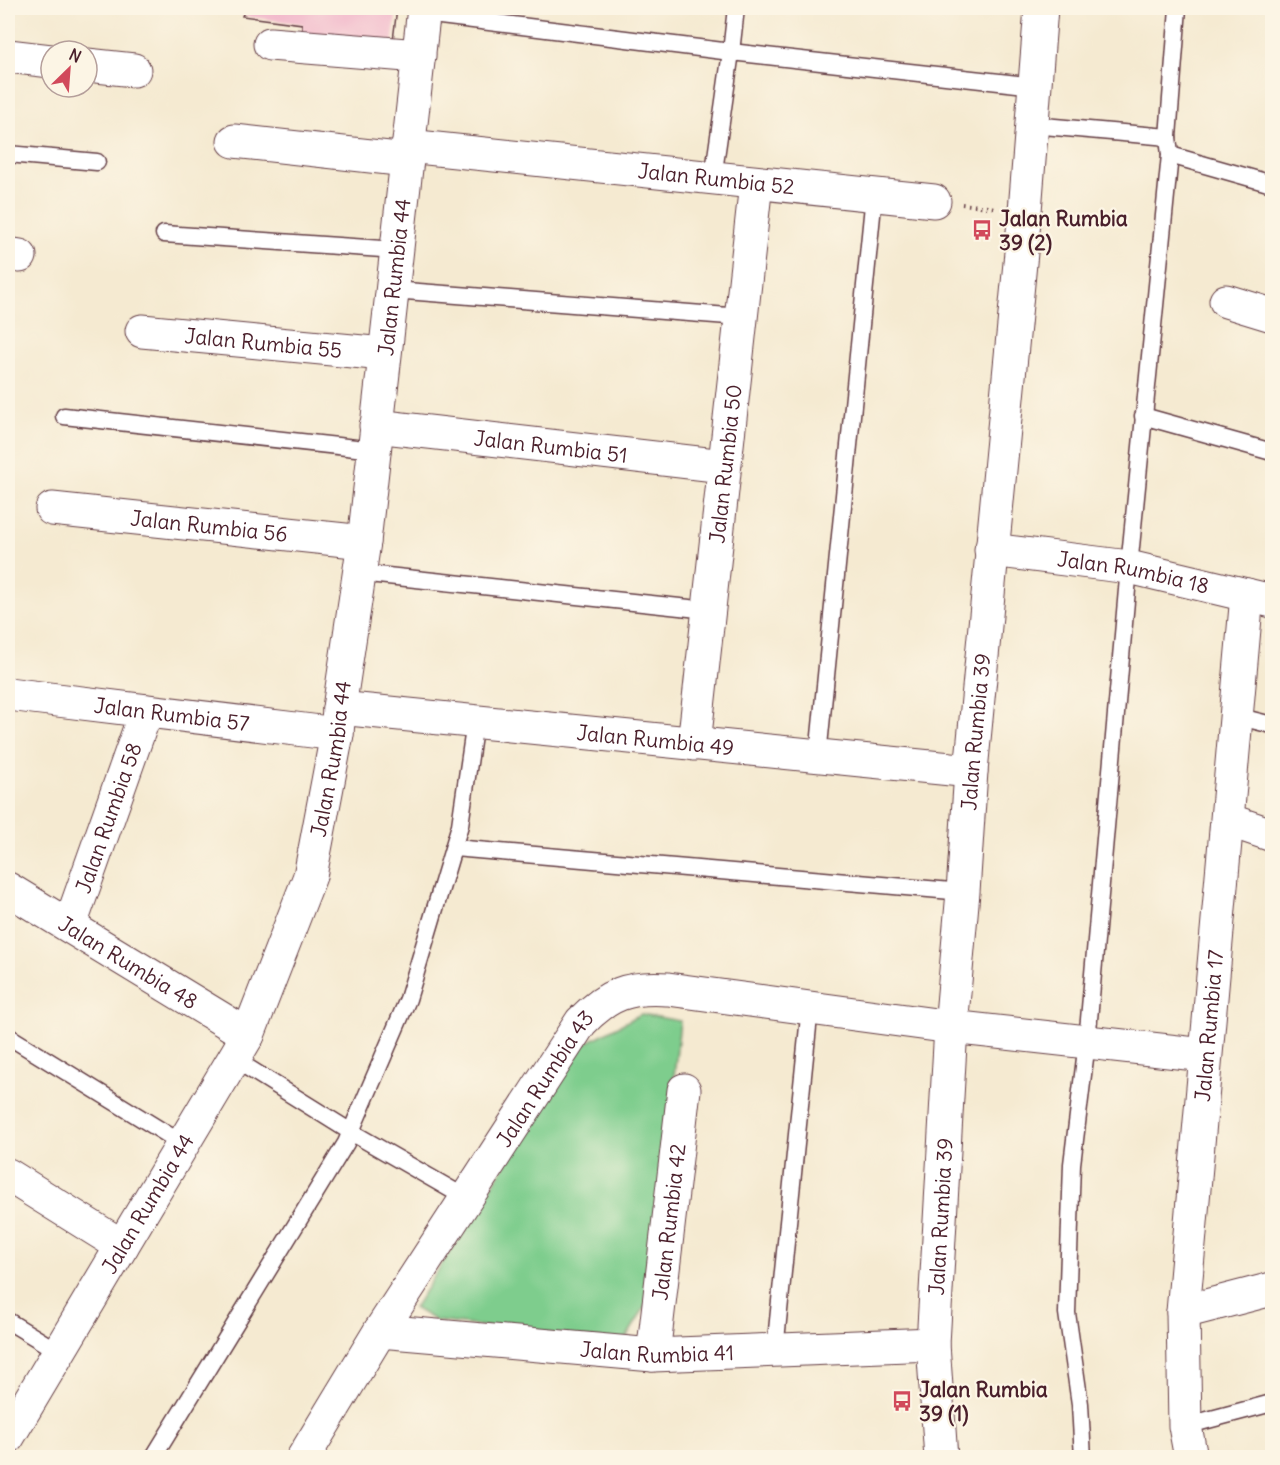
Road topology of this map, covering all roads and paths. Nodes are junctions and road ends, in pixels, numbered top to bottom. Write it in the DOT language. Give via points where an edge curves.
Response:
graph roads {
  1 [pos="736,8"];
  2 [pos="1041,8"];
  3 [pos="1178,8"];
  4 [pos="424,11"];
  5 [pos="270,44"];
  6 [pos="731,52"];
  7 [pos="8,56"];
  8 [pos="419,56"];
  9 [pos="39,60"];
  10 [pos="99,66"];
  11 [pos="134,70"];
  12 [pos="1035,86"];
  13 [pos="1032,125"];
  14 [pos="1168,137"];
  15 [pos="234,141"];
  16 [pos="407,153"];
  17 [pos="8,154"];
  18 [pos="1170,155"];
  19 [pos="97,162"];
  20 [pos="713,178"];
  21 [pos="756,183"];
  22 [pos="1272,184"];
  23 [pos="874,195"];
  24 [pos="934,201"];
  25 [pos="1025,211"];
  26 [pos="164,234"];
  27 [pos="397,250"];
  28 [pos="393,290"];
  29 [pos="1226,301"];
  30 [pos="1272,315"];
  31 [pos="741,317"];
  32 [pos="142,331"];
  33 [pos="384,354"];
  34 [pos="64,416"];
  35 [pos="1143,416"];
  36 [pos="375,438"];
  37 [pos="1272,452"];
  38 [pos="724,466"];
  39 [pos="52,509"];
  40 [pos="991,550"];
  41 [pos="361,557"];
  42 [pos="1129,567"];
  43 [pos="1259,598"];
  44 [pos="708,610"];
  45 [pos="8,694"];
  46 [pos="146,711"];
  47 [pos="1236,716"];
  48 [pos="338,721"];
  49 [pos="475,722"];
  50 [pos="1272,725"];
  51 [pos="694,744"];
  52 [pos="818,756"];
  53 [pos="971,771"];
  54 [pos="1228,820"];
  55 [pos="1272,835"];
  56 [pos="454,848"];
  57 [pos="8,889"];
  58 [pos="963,892"];
  59 [pos="70,925"];
  60 [pos="810,1008"];
  61 [pos="951,1027"];
  62 [pos="8,1036"];
  63 [pos="1087,1042"];
  64 [pos="241,1047"];
  65 [pos="1205,1055"];
  66 [pos="684,1090"];
  67 [pos="351,1132"];
  68 [pos="183,1144"];
  69 [pos="8,1175"];
  70 [pos="466,1198"];
  71 [pos="122,1246"];
  72 [pos="1272,1289"];
  73 [pos="1183,1311"];
  74 [pos="8,1321"];
  75 [pos="380,1331"];
  76 [pos="933,1344"];
  77 [pos="775,1350"];
  78 [pos="59,1352"];
  79 [pos="653,1354"];
  80 [pos="1272,1403"];
  81 [pos="1185,1426"];
  82 [pos="8,1437"];
  83 [pos="309,1456"];
  84 [pos="153,1458"];
  85 [pos="941,1458"];
  86 [pos="1083,1458"];
  87 [pos="1191,1458"];
  1 -- 6 [label="lane"];
  2 -- 12 [label="street, Jalan Rumbia 39"];
  3 -- 14 [label="lane"];
  4 -- 6 [label="lane"];
  4 -- 8 [label="street, Jalan Rumbia 44"];
  5 -- 8 [label="street"];
  6 -- 12 [label="lane"];
  6 -- 20 [label="lane"];
  7 -- 9 [label="street"];
  8 -- 16 [label="street, Jalan Rumbia 44"];
  10 -- 11 [label="street"];
  12 -- 13 [label="street, Jalan Rumbia 39"];
  13 -- 14 [label="lane"];
  13 -- 25 [label="street, Jalan Rumbia 39"];
  14 -- 18 [label="lane"];
  15 -- 16 [label="street, Jalan Rumbia 52"];
  16 -- 20 [label="street, Jalan Rumbia 52"];
  16 -- 27 [label="street, Jalan Rumbia 44"];
  17 -- 19 [label="lane"];
  18 -- 22 [label="lane"];
  18 -- 35 [label="lane"];
  20 -- 21 [label="street, Jalan Rumbia 52"];
  21 -- 23 [label="street, Jalan Rumbia 52"];
  21 -- 31 [label="street, Jalan Rumbia 50"];
  23 -- 24 [label="street, Jalan Rumbia 52"];
  23 -- 52 [label="lane"];
  24 -- 25 [label="path"];
  25 -- 40 [label="street, Jalan Rumbia 39"];
  26 -- 27 [label="lane"];
  27 -- 28 [label="street, Jalan Rumbia 44"];
  28 -- 31 [label="lane"];
  28 -- 33 [label="street, Jalan Rumbia 44"];
  29 -- 30 [label="street"];
  31 -- 38 [label="street, Jalan Rumbia 50"];
  32 -- 33 [label="street, Jalan Rumbia 55"];
  33 -- 36 [label="street, Jalan Rumbia 44"];
  34 -- 36 [label="lane"];
  35 -- 37 [label="lane"];
  35 -- 42 [label="lane"];
  36 -- 38 [label="street, Jalan Rumbia 51"];
  36 -- 41 [label="street, Jalan Rumbia 44"];
  38 -- 44 [label="street, Jalan Rumbia 50"];
  39 -- 41 [label="street, Jalan Rumbia 56"];
  40 -- 42 [label="street, Jalan Rumbia 18"];
  40 -- 53 [label="street, Jalan Rumbia 39"];
  41 -- 44 [label="lane"];
  41 -- 48 [label="street, Jalan Rumbia 44"];
  42 -- 43 [label="street, Jalan Rumbia 18"];
  42 -- 63 [label="lane"];
  43 -- 47 [label="street, Jalan Rumbia 17"];
  44 -- 51 [label="street, Jalan Rumbia 50"];
  45 -- 46 [label="street, Jalan Rumbia 57"];
  46 -- 48 [label="street, Jalan Rumbia 57"];
  46 -- 59 [label="street, Jalan Rumbia 58"];
  47 -- 50 [label="lane"];
  47 -- 54 [label="street, Jalan Rumbia 17"];
  48 -- 49 [label="street, Jalan Rumbia 49"];
  48 -- 64 [label="street, Jalan Rumbia 44" via="310,876"];
  49 -- 51 [label="street, Jalan Rumbia 49"];
  49 -- 56 [label="lane"];
  51 -- 52 [label="street, Jalan Rumbia 49"];
  52 -- 53 [label="street, Jalan Rumbia 49"];
  53 -- 58 [label="street, Jalan Rumbia 39"];
  54 -- 55 [label="street"];
  54 -- 65 [label="street, Jalan Rumbia 17"];
  56 -- 58 [label="lane"];
  56 -- 67 [label="lane" via="408,999"];
  57 -- 59 [label="street, Jalan Rumbia 48"];
  58 -- 61 [label="street, Jalan Rumbia 39"];
  59 -- 64 [label="street, Jalan Rumbia 48"];
  60 -- 61 [label="street, Jalan Rumbia 43"];
  60 -- 70 [label="street, Jalan Rumbia 43" via="647,987 612,996 581,1022"];
  60 -- 77 [label="lane"];
  61 -- 63 [label="street, Jalan Rumbia 43"];
  61 -- 76 [label="street, Jalan Rumbia 39"];
  62 -- 68 [label="lane"];
  63 -- 65 [label="street, Jalan Rumbia 43"];
  63 -- 86 [label="lane" via="1072,1164 1067,1313"];
  64 -- 67 [label="lane"];
  64 -- 68 [label="street, Jalan Rumbia 44"];
  65 -- 73 [label="street, Jalan Rumbia 17"];
  66 -- 79 [label="street, Jalan Rumbia 42"];
  67 -- 70 [label="lane"];
  67 -- 84 [label="lane"];
  68 -- 71 [label="street, Jalan Rumbia 44"];
  69 -- 71 [label="street"];
  70 -- 75 [label="street, Jalan Rumbia 43"];
  71 -- 78 [label="street, Jalan Rumbia 44"];
  72 -- 73 [label="street"];
  73 -- 81 [label="street, Jalan Rumbia 17"];
  74 -- 78 [label="lane"];
  75 -- 79 [label="street, Jalan Rumbia 41"];
  75 -- 83 [label="street, Jalan Rumbia 43"];
  76 -- 77 [label="street, Jalan Rumbia 41"];
  76 -- 85 [label="street, Jalan Rumbia 39"];
  77 -- 79 [label="street, Jalan Rumbia 41"];
  78 -- 82 [label="street, Jalan Rumbia 44"];
  80 -- 81 [label="lane"];
  81 -- 87 [label="street, Jalan Rumbia 17"];
}
